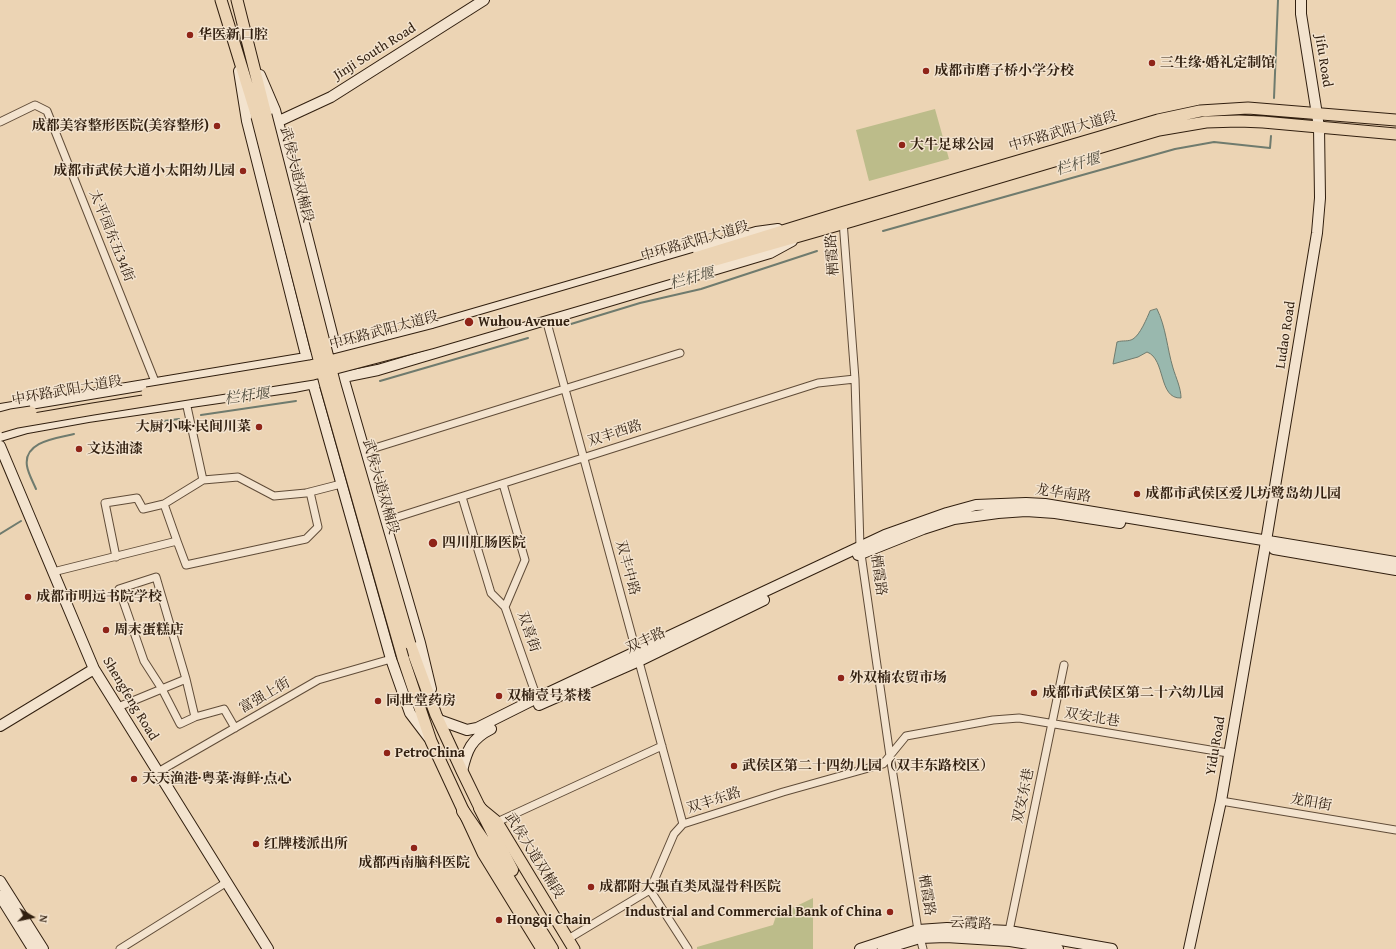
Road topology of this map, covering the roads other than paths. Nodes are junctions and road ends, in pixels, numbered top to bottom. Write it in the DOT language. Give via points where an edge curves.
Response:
graph roads {
  1 [pos="221,0"];
  2 [pos="237,0"];
  3 [pos="484,0"];
  4 [pos="1301,0"];
  5 [pos="236,50"];
  6 [pos="251,54"];
  7 [pos="1316,113"];
  8 [pos="261,116"];
  9 [pos="1396,120"];
  10 [pos="0,122"];
  11 [pos="278,122"];
  12 [pos="1319,127"];
  13 [pos="1396,134"];
  14 [pos="842,218"];
  15 [pos="798,232"];
  16 [pos="696,262"];
  17 [pos="546,319"];
  18 [pos="336,352"];
  19 [pos="680,353"];
  20 [pos="306,358"];
  21 [pos="343,377"];
  22 [pos="855,378"];
  23 [pos="313,383"];
  24 [pos="156,384"];
  25 [pos="565,389"];
  26 [pos="186,402"];
  27 [pos="0,409"];
  28 [pos="0,418"];
  29 [pos="0,427"];
  30 [pos="0,436"];
  31 [pos="0,446"];
  32 [pos="365,451"];
  33 [pos="583,458"];
  34 [pos="202,480"];
  35 [pos="341,484"];
  36 [pos="503,484"];
  37 [pos="310,492"];
  38 [pos="462,497"];
  39 [pos="164,504"];
  40 [pos="385,521"];
  41 [pos="178,541"];
  42 [pos="1266,544"];
  43 [pos="861,550"];
  44 [pos="116,557"];
  45 [pos="1396,562"];
  46 [pos="1396,570"];
  47 [pos="53,572"];
  48 [pos="505,607"];
  49 [pos="637,657"];
  50 [pos="397,658"];
  51 [pos="1064,665"];
  52 [pos="94,668"];
  53 [pos="186,679"];
  54 [pos="162,689"];
  55 [pos="537,698"];
  56 [pos="118,707"];
  57 [pos="195,717"];
  58 [pos="438,718"];
  59 [pos="1053,724"];
  60 [pos="0,726"];
  61 [pos="235,728"];
  62 [pos="662,746"];
  63 [pos="1228,753"];
  64 [pos="890,756"];
  65 [pos="462,771"];
  66 [pos="158,772"];
  67 [pos="1221,801"];
  68 [pos="480,808"];
  69 [pos="463,810"];
  70 [pos="497,822"];
  71 [pos="683,824"];
  72 [pos="1396,830"];
  73 [pos="503,863"];
  74 [pos="0,881"];
  75 [pos="227,882"];
  76 [pos="650,890"];
  77 [pos="0,896"];
  78 [pos="1009,931"];
  79 [pos="919,934"];
  80 [pos="568,946"];
  81 [pos="33,949"];
  82 [pos="42,949"];
  83 [pos="120,949"];
  84 [pos="268,949"];
  85 [pos="542,949"];
  86 [pos="552,949"];
  87 [pos="688,949"];
  88 [pos="860,949"];
  89 [pos="883,949"];
  90 [pos="923,949"];
  91 [pos="1058,949"];
  92 [pos="1112,949"];
  93 [pos="1189,949"];
  1 -- 5 [label="main road, 武侯大道双楠段"];
  2 -- 6 [label="main road, 武侯大道双楠段"];
  3 -- 11 [label="street, Jinji South Road" via="331,97"];
  4 -- 7 [label="street, Jifu Road"];
  5 -- 8 [label="main road, 武侯大道双楠段"];
  5 -- 20 [label="street" via="247,122"];
  6 -- 8 [label="main road, 武侯大道双楠段"];
  6 -- 11 [label="street"];
  7 -- 9 [label="main road, 中环路武阳大道段"];
  7 -- 12 [label="street, Jifu Road"];
  7 -- 14 [label="main road, 中环路武阳大道段" via="1248,108 1200,111 1158,120"];
  8 -- 50 [label="main road, 武侯大道双楠段, bridge" via="325,382"];
  8 -- 58 [label="main road, 武侯大道双楠段, bridge" via="410,644"];
  10 -- 24 [label="street, 太平园东五34街" via="35,105 47,111"];
  11 -- 18 [label="street"];
  12 -- 13 [label="main road, 中环路武阳大道段"];
  12 -- 14 [label="main road, 中环路武阳大道段" via="1239,121 1206,122 1159,130"];
  12 -- 42 [label="street, Ludao Road" via="1320,198 1317,233"];
  14 -- 15 [label="main road, 中环路武阳大道段"];
  14 -- 22 [label="street, 栖霞路"];
  15 -- 16 [label="main road, 中环路武阳大道段"];
  15 -- 17 [label="street" via="770,253"];
  15 -- 18 [label="street" via="756,232"];
  16 -- 28 [label="main road, 中环路武阳大道段, bridge" via="310,366"];
  16 -- 29 [label="main road, 中环路武阳大道段, bridge" via="431,343 313,374 92,409"];
  17 -- 21 [label="street" via="378,370"];
  17 -- 25 [label="street, 双丰中路"];
  18 -- 20 [label="street"];
  18 -- 21 [label="street"];
  19 -- 25 [label="street"];
  20 -- 23 [label="street"];
  20 -- 24 [label="street"];
  21 -- 23 [label="street"];
  21 -- 32 [label="street"];
  22 -- 33 [label="street, 双丰西路" via="818,383"];
  22 -- 43 [label="street, 栖霞路"];
  23 -- 26 [label="street"];
  23 -- 35 [label="street"];
  24 -- 27 [label="street"];
  25 -- 32 [label="street"];
  25 -- 33 [label="street, 双丰中路"];
  26 -- 30 [label="street" via="35,427"];
  26 -- 34 [label="street"];
  31 -- 47 [label="street, Shengfeng Road"];
  32 -- 40 [label="street"];
  33 -- 36 [label="street, 双丰西路"];
  33 -- 49 [label="street, 双丰中路"];
  34 -- 37 [label="street" via="238,477 274,496"];
  34 -- 39 [label="street"];
  35 -- 37 [label="street"];
  35 -- 50 [label="street"];
  36 -- 38 [label="street, 双丰西路"];
  36 -- 48 [label="street, 双喜街" via="525,560"];
  37 -- 41 [label="street" via="318,527 306,539 186,565"];
  38 -- 40 [label="street, 双丰西路"];
  38 -- 48 [label="street" via="492,593"];
  39 -- 41 [label="street"];
  39 -- 44 [label="street" via="143,509 137,498 105,503"];
  40 -- 58 [label="street" via="420,643"];
  41 -- 44 [label="street"];
  42 -- 43 [label="street, 龙华南路" via="1056,513 1026,511 954,519 885,545"];
  42 -- 45 [label="street"];
  42 -- 46 [label="street"];
  42 -- 63 [label="street, Yidu Road"];
  43 -- 49 [label="street, 双丰路"];
  43 -- 64 [label="street, 栖霞路"];
  44 -- 47 [label="street"];
  47 -- 52 [label="street, Shengfeng Road"];
  48 -- 55 [label="street, 双喜街"];
  49 -- 55 [label="street, 双丰路"];
  49 -- 62 [label="street, 双丰中路"];
  49 -- 65 [label="street, 双丰路" via="480,734 470,748"];
  50 -- 61 [label="street, 富强上街" via="318,680"];
  50 -- 69 [label="main road, 武侯大道双楠段"];
  51 -- 59 [label="street, 双安东巷"];
  52 -- 56 [label="street, Shengfeng Road"];
  52 -- 60 [label="street"];
  53 -- 54 [label="street"];
  53 -- 54 [label="street" via="156,577 119,589 144,661"];
  53 -- 57 [label="street"];
  54 -- 56 [label="street"];
  54 -- 57 [label="street" via="180,724"];
  55 -- 58 [label="street, 双丰路" via="477,728 467,730"];
  56 -- 66 [label="street, Shengfeng Road"];
  57 -- 61 [label="street" via="224,709"];
  58 -- 65 [label="main road, 武侯大道双楠段"];
  59 -- 63 [label="street, 双安北巷"];
  59 -- 64 [label="street, 双安北巷" via="1008,718 906,736"];
  59 -- 78 [label="street, 双安东巷"];
  61 -- 66 [label="street, 富强上街"];
  62 -- 70 [label="street"];
  62 -- 71 [label="street, 双丰中路"];
  63 -- 67 [label="street, Yidu Road"];
  64 -- 71 [label="street, 双丰东路" via="883,764"];
  64 -- 79 [label="street, 栖霞路"];
  65 -- 68 [label="main road, 武侯大道双楠段"];
  66 -- 75 [label="street, Shengfeng Road"];
  67 -- 72 [label="street, 龙阳街"];
  67 -- 93 [label="street, Yidu Road"];
  68 -- 70 [label="main road, 武侯大道双楠段"];
  68 -- 73 [label="highway"];
  69 -- 73 [label="highway"];
  69 -- 85 [label="main road, 武侯大道双楠段" via="482,853"];
  70 -- 80 [label="main road, 武侯大道双楠段"];
  71 -- 76 [label="street, 双丰东路" via="674,834"];
  73 -- 80 [label="highway"];
  73 -- 86 [label="highway"];
  74 -- 82 [label="street"];
  75 -- 83 [label="street"];
  75 -- 84 [label="street, Shengfeng Road"];
  76 -- 80 [label="street"];
  76 -- 87 [label="street"];
  77 -- 81 [label="street"];
  78 -- 79 [label="street" via="947,928"];
  78 -- 92 [label="street"];
  79 -- 88 [label="street"];
  79 -- 89 [label="street, 云霞路"];
  79 -- 90 [label="street, 栖霞路"];
  79 -- 91 [label="street, 云霞路" via="1010,941"];
}
